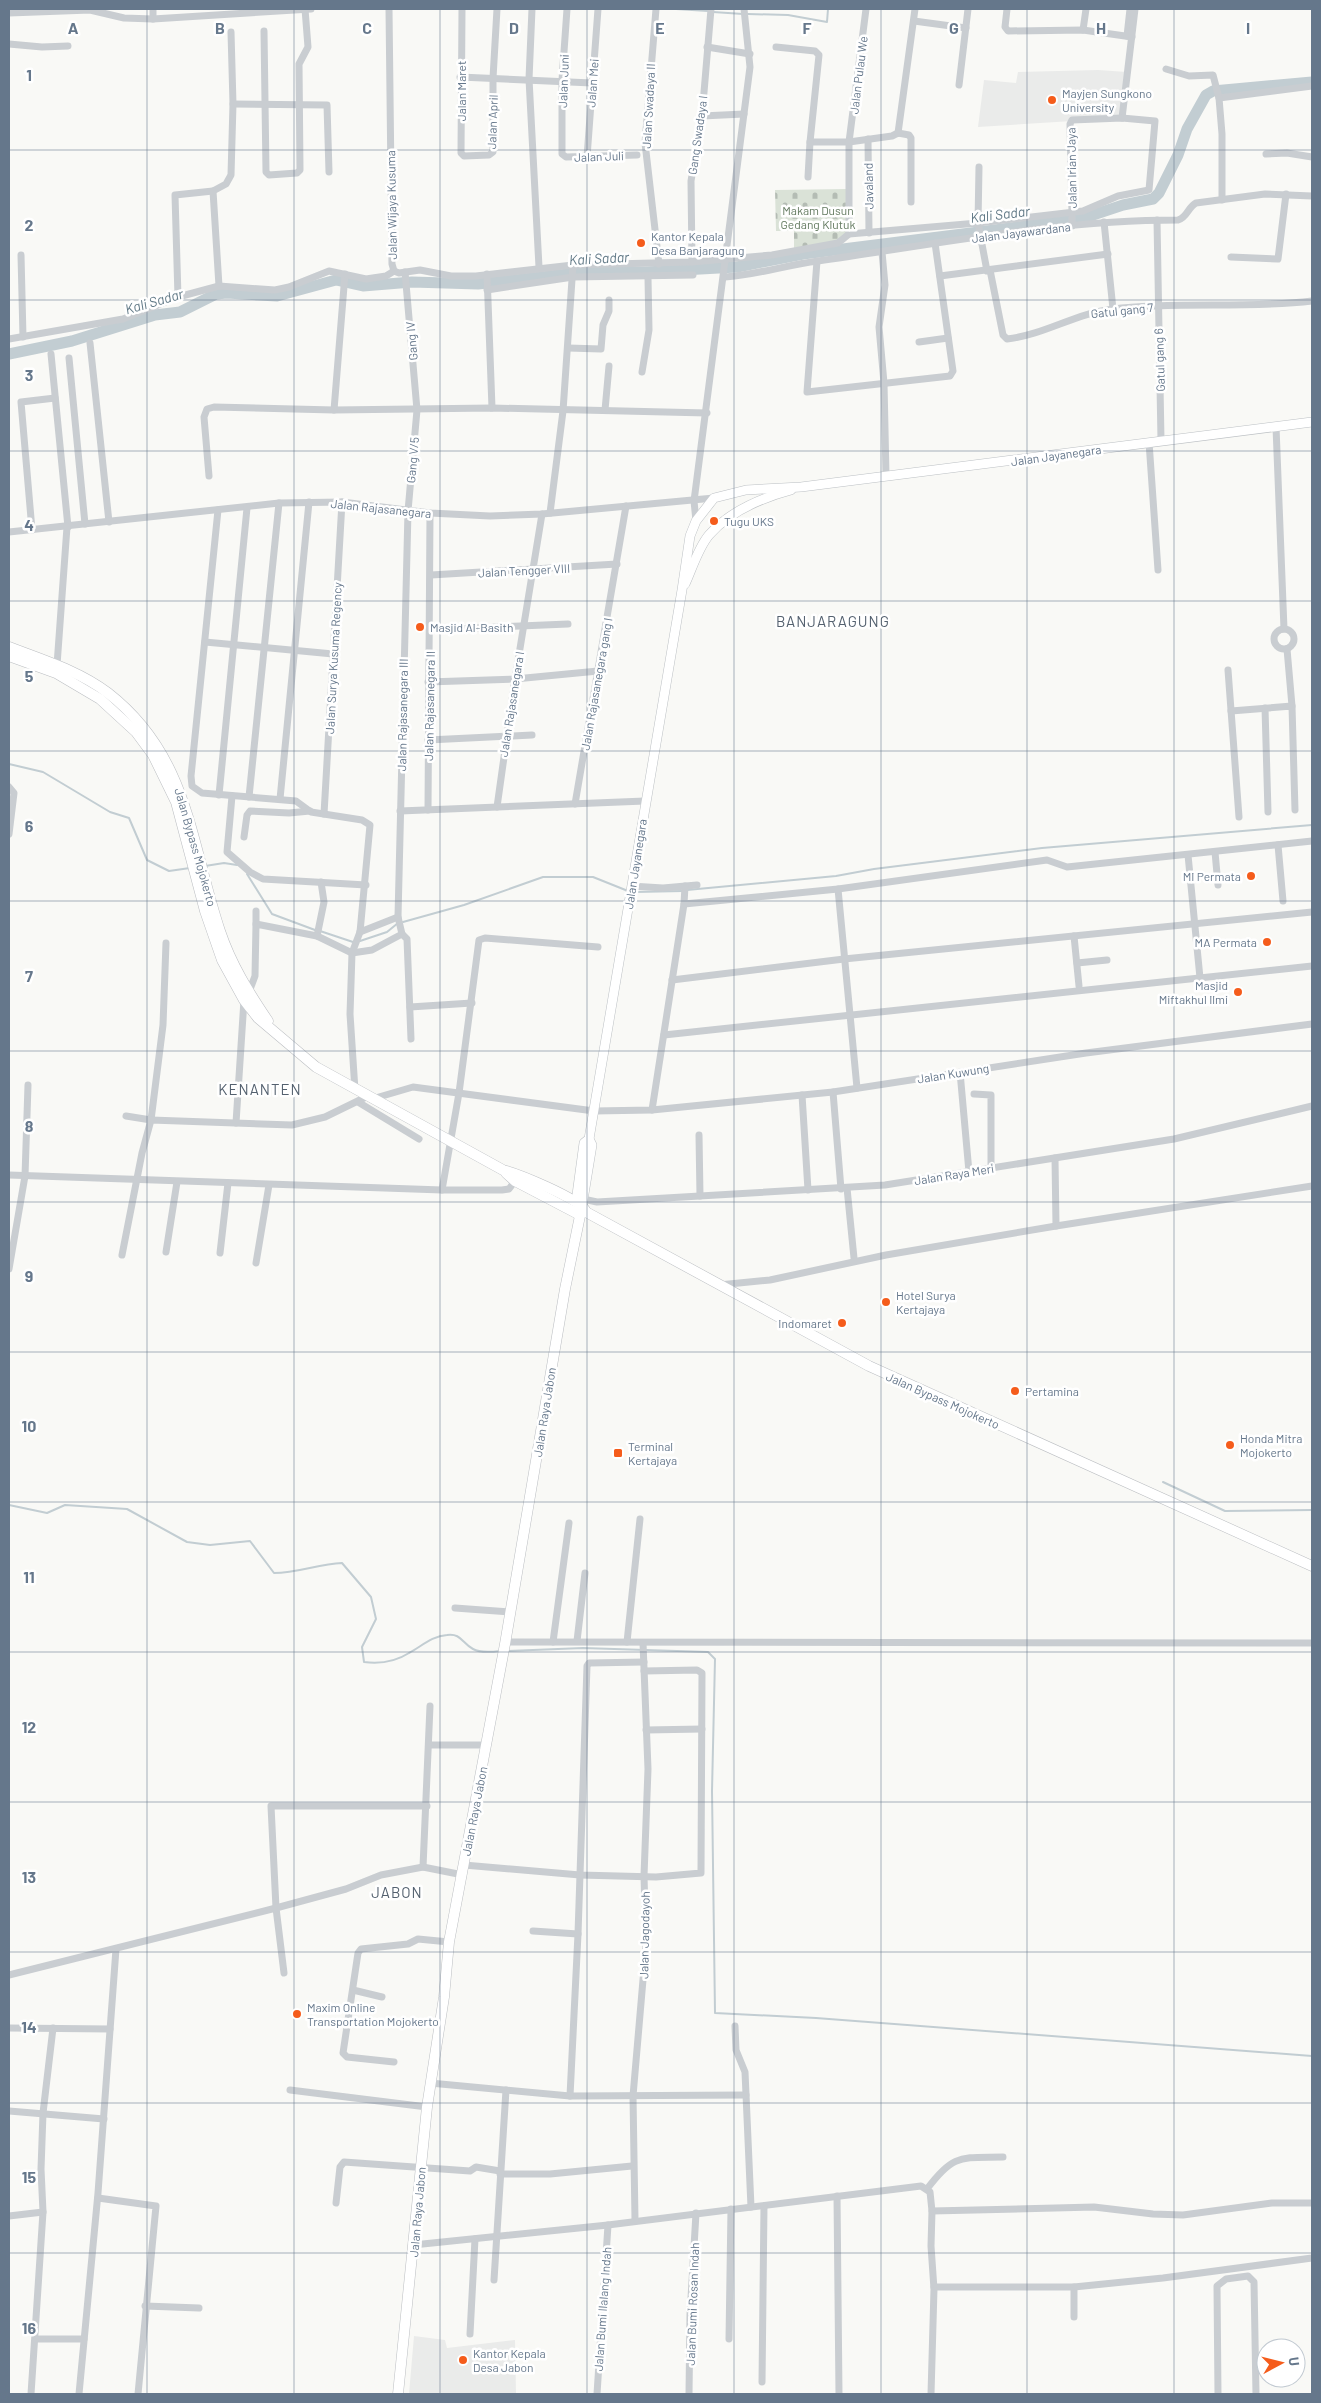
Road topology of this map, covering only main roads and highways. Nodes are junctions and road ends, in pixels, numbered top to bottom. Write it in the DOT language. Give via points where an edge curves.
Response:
graph roads {
  1 [pos="1312,422"];
  2 [pos="800,487"];
  3 [pos="735,492"];
  4 [pos="742,509"];
  5 [pos="690,536"];
  6 [pos="704,544"];
  7 [pos="682,590"];
  8 [pos="9,647"];
  9 [pos="9,656"];
  10 [pos="195,855"];
  11 [pos="503,1170"];
  12 [pos="580,1211"];
  13 [pos="1312,1566"];
  14 [pos="398,2394"];
  1 -- 2 [label="main road, Jalan Jayanegara"];
  2 -- 3 [label="main road, Jalan Jayanegara" via="776,486"];
  2 -- 4 [label="main road, Jalan Jayanegara"];
  3 -- 4 [label="main road" via="742,498"];
  3 -- 5 [label="main road, Jalan Jayanegara" via="714,498 696,521"];
  4 -- 6 [label="main road, Jalan Jayanegara" via="708,536"];
  5 -- 6 [label="main road" via="699,545"];
  5 -- 7 [label="main road, Jalan Jayanegara"];
  6 -- 7 [label="main road, Jalan Jayanegara"];
  7 -- 12 [label="main road, Jalan Jayanegara" via="594,1112 589,1139 584,1143"];
  8 -- 10 [label="highway, Jalan Bypass Mojokerto" via="57,665 108,693 128,711 154,742 177,782"];
  9 -- 10 [label="highway, Jalan Bypass Mojokerto" via="82,687 120,715 136,732 170,786"];
  10 -- 11 [label="highway, Jalan Bypass Mojokerto" via="201,881 246,996 274,1030 302,1057 355,1090 365,1100"];
  11 -- 12 [label="highway, Jalan Bypass Mojokerto" via="517,1174"];
  11 -- 12 [label="highway, Jalan Bypass Mojokerto" via="515,1181"];
  12 -- 13 [label="highway, Jalan Bypass Mojokerto" via="887,1375"];
  12 -- 14 [label="highway, Jalan Raya Jabon" via="506,1643 449,1942 427,2107"];
}
